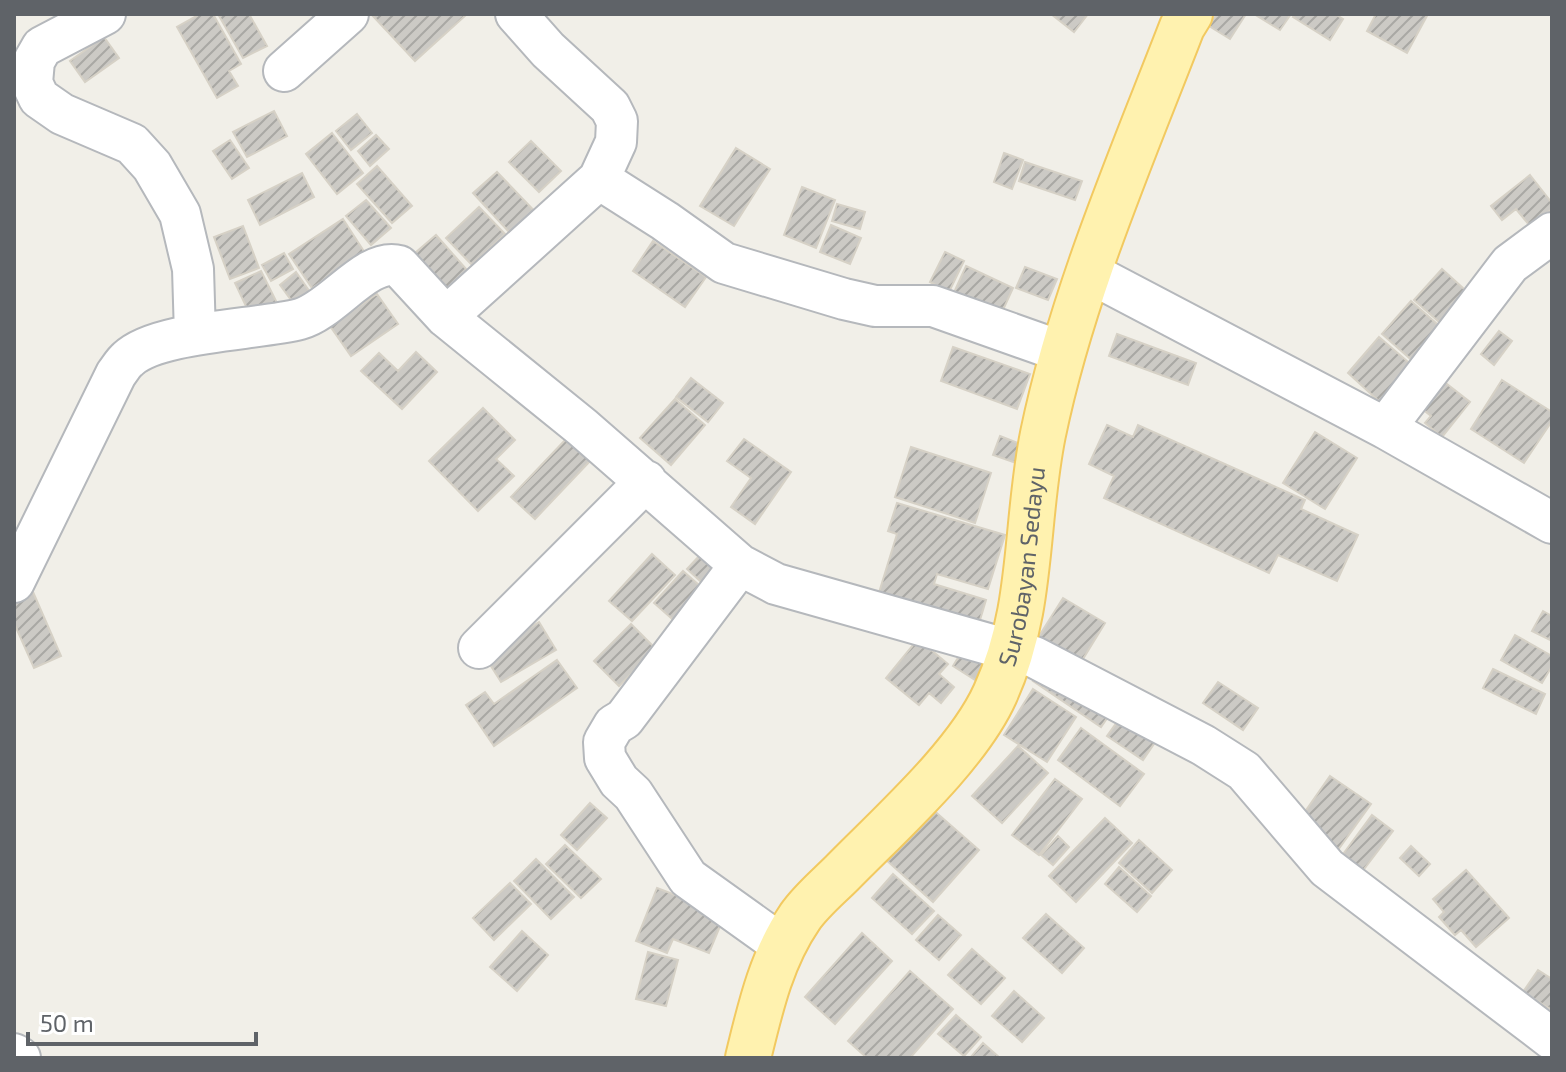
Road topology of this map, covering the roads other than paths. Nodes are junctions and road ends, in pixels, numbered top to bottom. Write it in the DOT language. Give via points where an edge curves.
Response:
graph roads {
  1 [pos="105,14"];
  2 [pos="348,14"];
  3 [pos="516,14"];
  4 [pos="1190,14"];
  5 [pos="284,71"];
  6 [pos="599,179"];
  7 [pos="1552,233"];
  8 [pos="1090,273"];
  9 [pos="446,317"];
  10 [pos="195,335"];
  11 [pos="1063,352"];
  12 [pos="1385,428"];
  13 [pos="646,481"];
  14 [pos="1552,523"];
  15 [pos="740,565"];
  16 [pos="14,582"];
  17 [pos="479,648"];
  18 [pos="1011,649"];
  19 [pos="783,946"];
  20 [pos="1552,1039"];
  21 [pos="748,1058"];
  1 -- 10 [label="street" via="42,47 32,83 39,98 62,114 132,144 152,166 180,214 193,269"];
  2 -- 5 [label="street"];
  3 -- 6 [label="street" via="610,107 617,121 616,142"];
  4 -- 8 [label="main road, Surobayan Sedayu"];
  6 -- 9 [label="street"];
  6 -- 11 [label="street" via="724,263 875,306 933,306"];
  7 -- 12 [label="street" via="1510,264"];
  8 -- 11 [label="main road, Surobayan Sedayu"];
  8 -- 12 [label="street"];
  9 -- 10 [label="street" via="406,271 390,264 369,272 301,319"];
  9 -- 13 [label="street"];
  10 -- 16 [label="street" via="147,347 116,374"];
  11 -- 18 [label="main road, Surobayan Sedayu" via="1043,434 1023,608"];
  12 -- 14 [label="street"];
  13 -- 15 [label="street"];
  13 -- 17 [label="street"];
  15 -- 18 [label="street" via="776,584"];
  15 -- 19 [label="street" via="624,719 606,735 603,750 688,878"];
  18 -- 19 [label="main road, Surobayan Sedayu" via="995,695 976,727 931,782 802,914"];
  18 -- 20 [label="street" via="1175,730 1244,771 1327,868"];
  19 -- 21 [label="main road, Surobayan Sedayu" via="765,989"];
}
